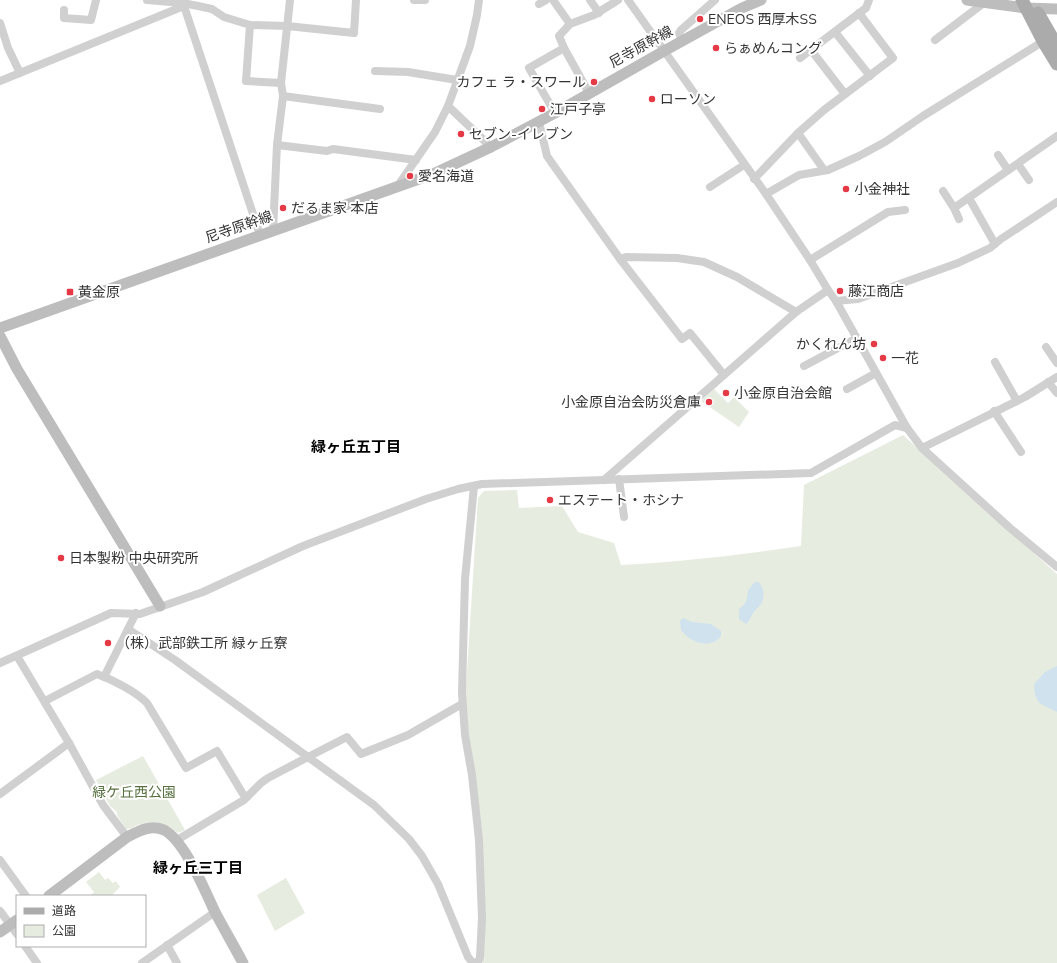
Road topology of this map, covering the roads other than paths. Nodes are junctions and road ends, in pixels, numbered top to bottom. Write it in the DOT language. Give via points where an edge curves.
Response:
graph roads {
  1 [pos="96,0"];
  2 [pos="147,0"];
  3 [pos="214,0"];
  4 [pos="290,0"];
  5 [pos="356,0"];
  6 [pos="414,0"];
  7 [pos="425,0"];
  8 [pos="479,0"];
  9 [pos="553,0"];
  10 [pos="590,0"];
  11 [pos="618,0"];
  12 [pos="628,0"];
  13 [pos="715,0"];
  14 [pos="761,0"];
  15 [pos="869,0"];
  16 [pos="967,0"];
  17 [pos="985,2"];
  18 [pos="183,3"];
  19 [pos="1028,4"];
  20 [pos="212,9"];
  21 [pos="1057,9"];
  22 [pos="599,13"];
  23 [pos="859,14"];
  24 [pos="63,17"];
  25 [pos="0,23"];
  26 [pos="570,24"];
  27 [pos="250,25"];
  28 [pos="286,26"];
  29 [pos="835,32"];
  30 [pos="935,40"];
  31 [pos="682,41"];
  32 [pos="1050,41"];
  33 [pos="8,48"];
  34 [pos="564,48"];
  35 [pos="811,50"];
  36 [pos="664,51"];
  37 [pos="0,52"];
  38 [pos="800,58"];
  39 [pos="1057,64"];
  40 [pos="20,73"];
  41 [pos="380,74"];
  42 [pos="870,76"];
  43 [pos="457,80"];
  44 [pos="0,81"];
  45 [pos="282,83"];
  46 [pos="589,93"];
  47 [pos="846,94"];
  48 [pos="283,96"];
  49 [pos="448,106"];
  50 [pos="380,109"];
  51 [pos="555,113"];
  52 [pos="539,122"];
  53 [pos="798,132"];
  54 [pos="1057,136"];
  55 [pos="277,145"];
  56 [pos="491,147"];
  57 [pos="998,155"];
  58 [pos="416,160"];
  59 [pos="744,164"];
  60 [pos="1018,164"];
  61 [pos="824,170"];
  62 [pos="1008,170"];
  63 [pos="754,179"];
  64 [pos="1029,180"];
  65 [pos="397,187"];
  66 [pos="714,187"];
  67 [pos="943,191"];
  68 [pos="766,194"];
  69 [pos="968,198"];
  70 [pos="1057,202"];
  71 [pos="954,208"];
  72 [pos="904,209"];
  73 [pos="959,219"];
  74 [pos="273,231"];
  75 [pos="260,235"];
  76 [pos="995,244"];
  77 [pos="620,259"];
  78 [pos="810,260"];
  79 [pos="828,290"];
  80 [pos="836,301"];
  81 [pos="796,312"];
  82 [pos="0,328"];
  83 [pos="0,336"];
  84 [pos="857,338"];
  85 [pos="1046,347"];
  86 [pos="1057,363"];
  87 [pos="804,366"];
  88 [pos="1000,366"];
  89 [pos="876,373"];
  90 [pos="724,375"];
  91 [pos="1057,377"];
  92 [pos="1048,382"];
  93 [pos="847,389"];
  94 [pos="1057,393"];
  95 [pos="1016,401"];
  96 [pos="994,411"];
  97 [pos="907,428"];
  98 [pos="922,448"];
  99 [pos="1022,450"];
  100 [pos="619,479"];
  101 [pos="604,480"];
  102 [pos="474,486"];
  103 [pos="624,517"];
  104 [pos="1057,567"];
  105 [pos="160,606"];
  106 [pos="136,613"];
  107 [pos="128,629"];
  108 [pos="17,656"];
  109 [pos="0,663"];
  110 [pos="104,677"];
  111 [pos="45,701"];
  112 [pos="462,704"];
  113 [pos="70,743"];
  114 [pos="308,757"];
  115 [pos="0,794"];
  116 [pos="247,797"];
  117 [pos="127,837"];
  118 [pos="177,840"];
  119 [pos="0,860"];
  120 [pos="25,895"];
  121 [pos="51,895"];
  122 [pos="0,911"];
  123 [pos="216,912"];
  124 [pos="14,922"];
  125 [pos="0,932"];
  126 [pos="167,945"];
  127 [pos="26,947"];
  128 [pos="37,963"];
  129 [pos="142,963"];
  130 [pos="177,963"];
  131 [pos="243,963"];
  132 [pos="477,963"];
  1 -- 24 [label="street" via="94,21"];
  2 -- 18 [label="street"];
  3 -- 20 [label="street"];
  4 -- 28 [label="street"];
  5 -- 28 [label="street" via="354,33"];
  6 -- 7 [label="street"];
  8 -- 43 [label="street" via="470,46"];
  9 -- 26 [label="street"];
  10 -- 22 [label="street"];
  11 -- 22 [label="street"];
  12 -- 36 [label="street"];
  13 -- 31 [label="street" via="681,30 679,33"];
  14 -- 31 [label="street, 尼寺原幹線"];
  15 -- 23 [label="street" via="866,8"];
  16 -- 17 [label="street"];
  17 -- 19 [label="street"];
  17 -- 30 [label="street"];
  18 -- 20 [label="street"];
  18 -- 40 [label="street" via="179,8"];
  18 -- 75 [label="street"];
  19 -- 21 [label="street"];
  19 -- 32 [label="main road"];
  20 -- 27 [label="street" via="224,17"];
  22 -- 26 [label="street"];
  23 -- 29 [label="street"];
  23 -- 42 [label="street" via="893,58"];
  25 -- 33 [label="street"];
  26 -- 34 [label="street" via="559,36"];
  27 -- 28 [label="street"];
  27 -- 45 [label="street" via="246,81"];
  28 -- 45 [label="street"];
  29 -- 35 [label="street"];
  29 -- 42 [label="street"];
  31 -- 36 [label="street, 尼寺原幹線"];
  32 -- 39 [label="main road"];
  32 -- 61 [label="street" via="923,116 885,142"];
  33 -- 37 [label="street"];
  33 -- 40 [label="street"];
  34 -- 46 [label="street"];
  34 -- 51 [label="street" via="529,68"];
  35 -- 38 [label="street"];
  35 -- 47 [label="street"];
  36 -- 46 [label="street, 尼寺原幹線"];
  36 -- 59 [label="street"];
  40 -- 44 [label="street"];
  41 -- 43 [label="street"];
  42 -- 47 [label="street"];
  43 -- 49 [label="street"];
  45 -- 48 [label="street"];
  46 -- 51 [label="street, 尼寺原幹線"];
  47 -- 53 [label="street"];
  48 -- 50 [label="street" via="360,109"];
  48 -- 55 [label="street"];
  49 -- 56 [label="street"];
  49 -- 58 [label="street" via="435,132"];
  51 -- 52 [label="street, 尼寺原幹線"];
  52 -- 56 [label="street, 尼寺原幹線"];
  52 -- 77 [label="street" via="547,156"];
  53 -- 61 [label="street"];
  53 -- 63 [label="street"];
  54 -- 60 [label="street"];
  55 -- 58 [label="street"];
  55 -- 74 [label="street"];
  56 -- 65 [label="street, 尼寺原幹線" via="433,174"];
  57 -- 62 [label="street"];
  58 -- 65 [label="street"];
  59 -- 63 [label="street"];
  59 -- 66 [label="street"];
  60 -- 62 [label="street"];
  60 -- 64 [label="street"];
  61 -- 68 [label="street" via="800,175"];
  62 -- 69 [label="street"];
  63 -- 68 [label="street"];
  65 -- 74 [label="street, 尼寺原幹線"];
  67 -- 71 [label="street"];
  68 -- 78 [label="street"];
  69 -- 71 [label="street"];
  69 -- 76 [label="street"];
  70 -- 76 [label="street"];
  71 -- 73 [label="street"];
  72 -- 78 [label="street" via="888,212"];
  74 -- 75 [label="street, 尼寺原幹線"];
  75 -- 82 [label="street, 尼寺原幹線"];
  76 -- 80 [label="street" via="958,263 858,299"];
  77 -- 81 [label="street" via="677,258 704,262 737,277"];
  77 -- 90 [label="street" via="682,339 690,333"];
  78 -- 79 [label="street"];
  79 -- 80 [label="street"];
  79 -- 81 [label="street"];
  80 -- 84 [label="street"];
  81 -- 90 [label="street"];
  83 -- 105 [label="street" via="17,369"];
  84 -- 87 [label="street" via="816,364"];
  84 -- 89 [label="street"];
  85 -- 86 [label="street"];
  88 -- 95 [label="street"];
  89 -- 93 [label="street"];
  89 -- 97 [label="street"];
  90 -- 101 [label="street"];
  91 -- 92 [label="street"];
  92 -- 94 [label="street"];
  92 -- 95 [label="street"];
  95 -- 96 [label="street"];
  96 -- 98 [label="street"];
  96 -- 99 [label="street"];
  97 -- 98 [label="street"];
  97 -- 100 [label="street" via="895,425 811,473"];
  98 -- 104 [label="street"];
  100 -- 101 [label="street"];
  100 -- 103 [label="street"];
  101 -- 102 [label="street"];
  102 -- 105 [label="street" via="426,498 303,546 203,592"];
  102 -- 112 [label="street" via="465,579"];
  105 -- 106 [label="street" via="140,614"];
  106 -- 107 [label="street"];
  106 -- 108 [label="street" via="111,613"];
  107 -- 110 [label="street"];
  107 -- 114 [label="street"];
  108 -- 109 [label="street"];
  108 -- 111 [label="street"];
  110 -- 111 [label="street" via="98,674"];
  110 -- 116 [label="street" via="141,697 147,703 186,768 217,751"];
  111 -- 113 [label="street"];
  112 -- 114 [label="street" via="408,735 361,754 347,737"];
  112 -- 132 [label="street" via="479,840 482,918 481,952"];
  113 -- 115 [label="street"];
  113 -- 117 [label="street" via="104,805"];
  114 -- 116 [label="street" via="268,778"];
  114 -- 132 [label="street" via="374,805 409,839 438,884 468,957"];
  116 -- 118 [label="street"];
  117 -- 118 [label="street" via="148,828 156,828 171,834"];
  117 -- 121 [label="street"];
  118 -- 123 [label="street"];
  119 -- 120 [label="street"];
  122 -- 124 [label="street"];
  123 -- 126 [label="street"];
  123 -- 131 [label="street"];
  124 -- 125 [label="street"];
  126 -- 129 [label="street"];
  126 -- 130 [label="street"];
  127 -- 128 [label="street"];
}
